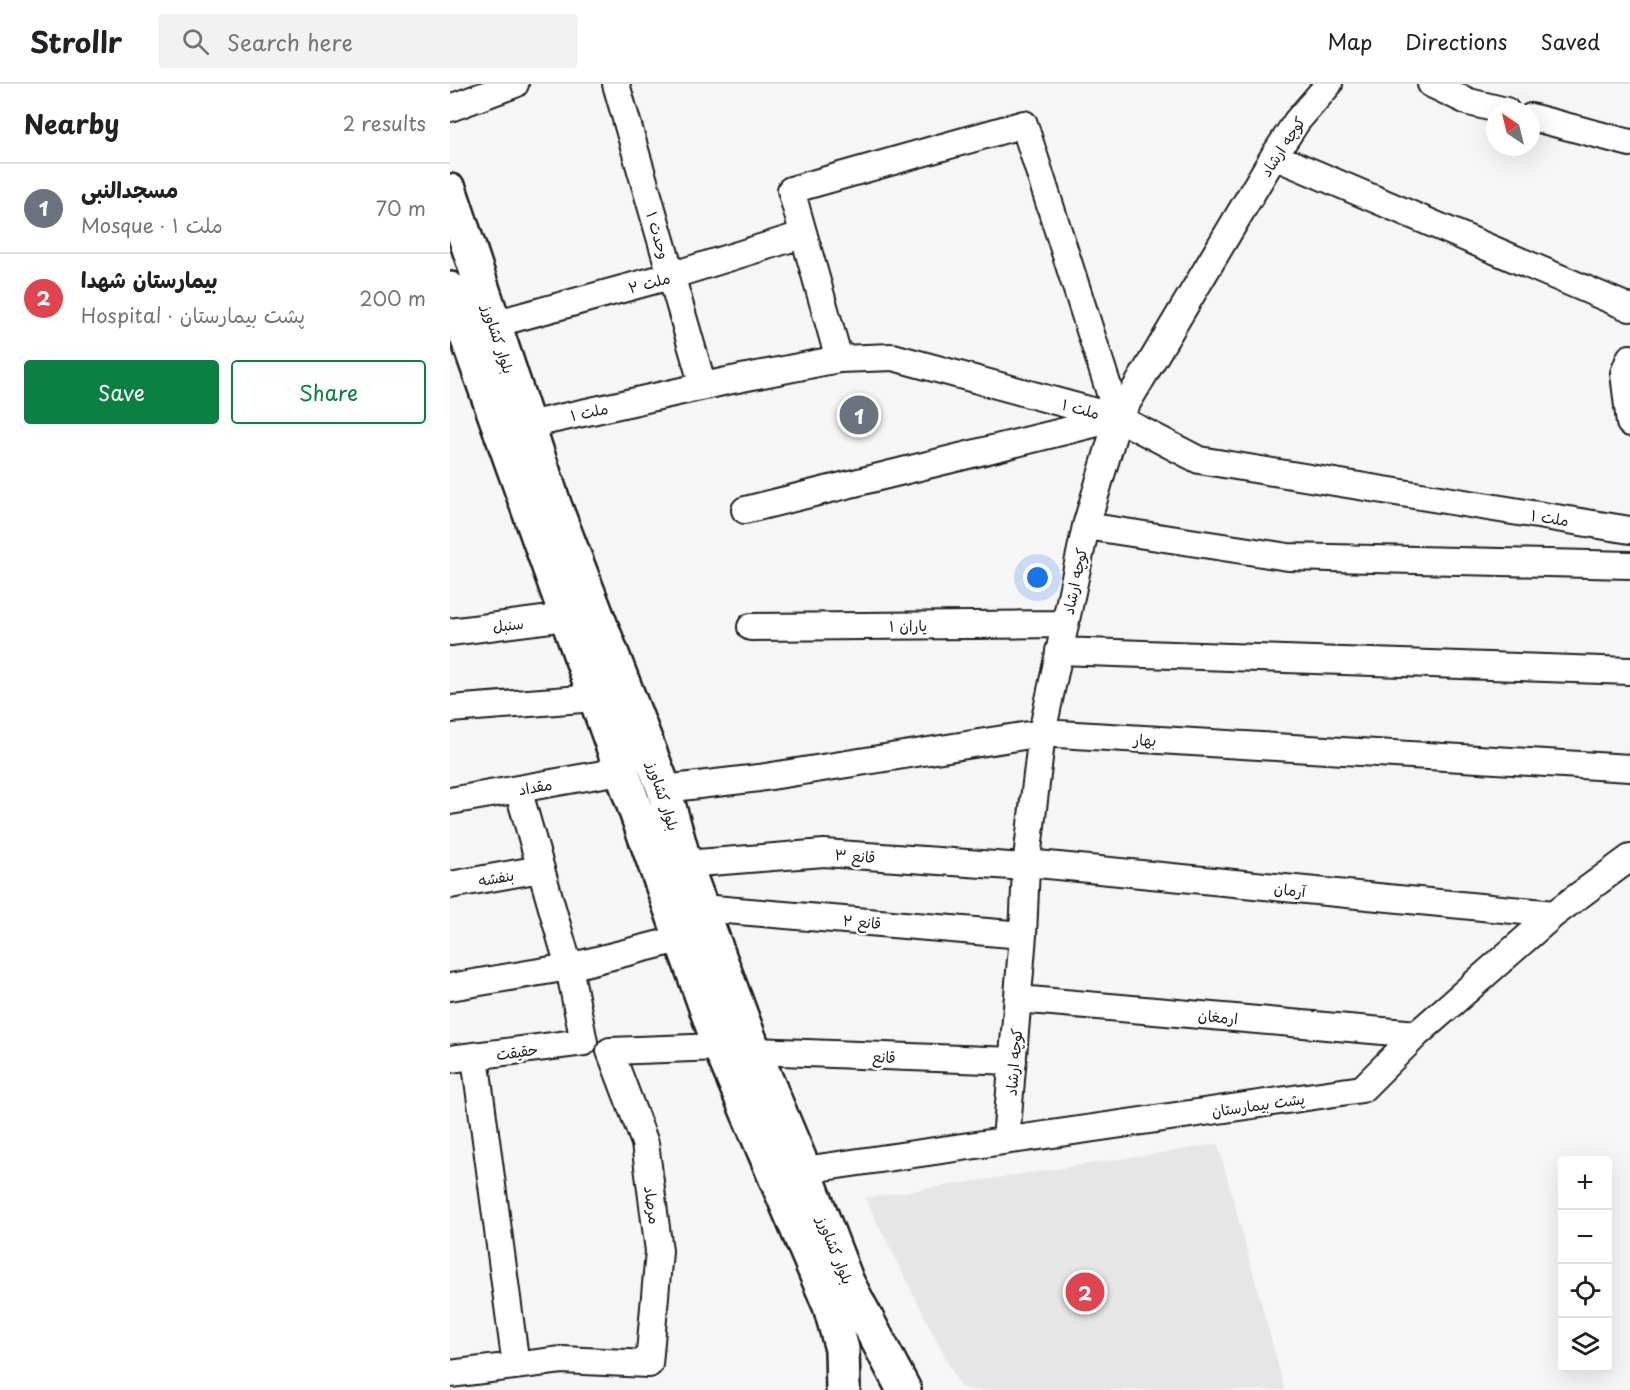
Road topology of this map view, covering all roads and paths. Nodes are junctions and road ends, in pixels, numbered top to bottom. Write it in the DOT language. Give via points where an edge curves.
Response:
graph roads {
  1 [pos="515,84"];
  2 [pos="616,84"];
  3 [pos="1329,84"];
  4 [pos="1431,84"];
  5 [pos="1486,106"];
  6 [pos="450,108"];
  7 [pos="1540,119"];
  8 [pos="1630,142"];
  9 [pos="1274,156"];
  10 [pos="450,192"];
  11 [pos="802,235"];
  12 [pos="670,276"];
  13 [pos="450,289"];
  14 [pos="1630,308"];
  15 [pos="470,331"];
  16 [pos="1630,358"];
  17 [pos="839,359"];
  18 [pos="703,386"];
  19 [pos="1118,418"];
  20 [pos="1630,423"];
  21 [pos="528,425"];
  22 [pos="745,510"];
  23 [pos="1086,526"];
  24 [pos="1630,530"];
  25 [pos="1630,565"];
  26 [pos="566,617"];
  27 [pos="1065,624"];
  28 [pos="751,627"];
  29 [pos="450,632"];
  30 [pos="1059,651"];
  31 [pos="1630,671"];
  32 [pos="595,698"];
  33 [pos="450,709"];
  34 [pos="1042,734"];
  35 [pos="1630,768"];
  36 [pos="620,771"];
  37 [pos="518,789"];
  38 [pos="664,789"];
  39 [pos="450,801"];
  40 [pos="1630,858"];
  41 [pos="685,864"];
  42 [pos="1026,865"];
  43 [pos="541,869"];
  44 [pos="450,885"];
  45 [pos="702,908"];
  46 [pos="1554,914"];
  47 [pos="1023,935"];
  48 [pos="680,939"];
  49 [pos="569,967"];
  50 [pos="450,987"];
  51 [pos="1018,999"];
  52 [pos="1417,1034"];
  53 [pos="720,1047"];
  54 [pos="754,1051"];
  55 [pos="462,1058"];
  56 [pos="1013,1061"];
  57 [pos="1006,1140"];
  58 [pos="804,1170"];
  59 [pos="516,1366"];
  60 [pos="450,1374"];
  61 [pos="903,1388"];
  62 [pos="843,1390"];
  1 -- 6 [label="street"];
  2 -- 12 [label="street, وحدت ۱"];
  3 -- 9 [label="street, کوچه ارشاد"];
  4 -- 5 [label="street"];
  7 -- 8 [label="street"];
  9 -- 14 [label="street"];
  9 -- 19 [label="street, کوچه ارشاد"];
  10 -- 15 [label="main road, بلوار کشاورز"];
  11 -- 12 [label="street, ملت ۲"];
  11 -- 17 [label="street"];
  11 -- 19 [label="street" via="791,190 1024,124"];
  12 -- 15 [label="street, ملت ۲"];
  12 -- 18 [label="street, وحدت ۱"];
  13 -- 15 [label="main road, بلوار کشاورز"];
  15 -- 21 [label="main road, بلوار کشاورز"];
  15 -- 26 [label="main road, بلوار کشاورز"];
  16 -- 20 [label="street" via="1624,373"];
  17 -- 18 [label="street, ملت ۱"];
  17 -- 19 [label="street, ملت ۱" via="893,357"];
  18 -- 21 [label="street, ملت ۱"];
  19 -- 22 [label="street"];
  19 -- 23 [label="street, کوچه ارشاد"];
  19 -- 24 [label="street, ملت ۱" via="1199,460"];
  21 -- 38 [label="main road, بلوار کشاورز" via="555,507"];
  23 -- 25 [label="street" via="1288,557"];
  23 -- 27 [label="street, کوچه ارشاد"];
  26 -- 29 [label="street, سنبل"];
  26 -- 32 [label="main road, بلوار کشاورز"];
  27 -- 28 [label="street, یاران ۱"];
  27 -- 30 [label="street, کوچه ارشاد"];
  30 -- 31 [label="street"];
  30 -- 34 [label="street, کوچه ارشاد"];
  32 -- 33 [label="street"];
  32 -- 36 [label="main road, بلوار کشاورز"];
  34 -- 35 [label="street, بهار"];
  34 -- 38 [label="street, بهار"];
  34 -- 42 [label="street, کوچه ارشاد"];
  36 -- 37 [label="street, مقداد"];
  36 -- 48 [label="main road, بلوار کشاورز"];
  37 -- 39 [label="street, مقداد"];
  37 -- 43 [label="street"];
  38 -- 41 [label="main road, بلوار کشاورز"];
  40 -- 46 [label="street, پشت بیمارستان"];
  41 -- 42 [label="street, قانع ۳" via="824,853"];
  41 -- 45 [label="main road, بلوار کشاورز"];
  42 -- 46 [label="street, آرمان"];
  42 -- 47 [label="street, کوچه ارشاد"];
  43 -- 44 [label="street, بنفشه"];
  43 -- 49 [label="street"];
  45 -- 47 [label="street, قانع ۲"];
  45 -- 54 [label="main road, بلوار کشاورز"];
  46 -- 52 [label="street, پشت بیمارستان"];
  47 -- 51 [label="street, کوچه ارشاد"];
  48 -- 49 [label="street"];
  48 -- 53 [label="main road, بلوار کشاورز"];
  49 -- 50 [label="street"];
  49 -- 55 [label="street, حقیقت" via="584,1042"];
  51 -- 52 [label="street, ارمغان"];
  51 -- 56 [label="street, کوچه ارشاد"];
  52 -- 57 [label="street, پشت بیمارستان" via="1362,1089"];
  53 -- 59 [label="street, مرصاد" via="610,1051 645,1143 659,1251 649,1364 562,1360"];
  53 -- 62 [label="main road, بلوار کشاورز" via="830,1306 842,1349"];
  54 -- 56 [label="street, قانع"];
  54 -- 58 [label="main road, بلوار کشاورز"];
  55 -- 59 [label="street"];
  56 -- 57 [label="street, کوچه ارشاد"];
  57 -- 58 [label="street, پشت بیمارستان"];
  58 -- 61 [label="main road, بلوار کشاورز" via="848,1282"];
  59 -- 60 [label="street"];
}
